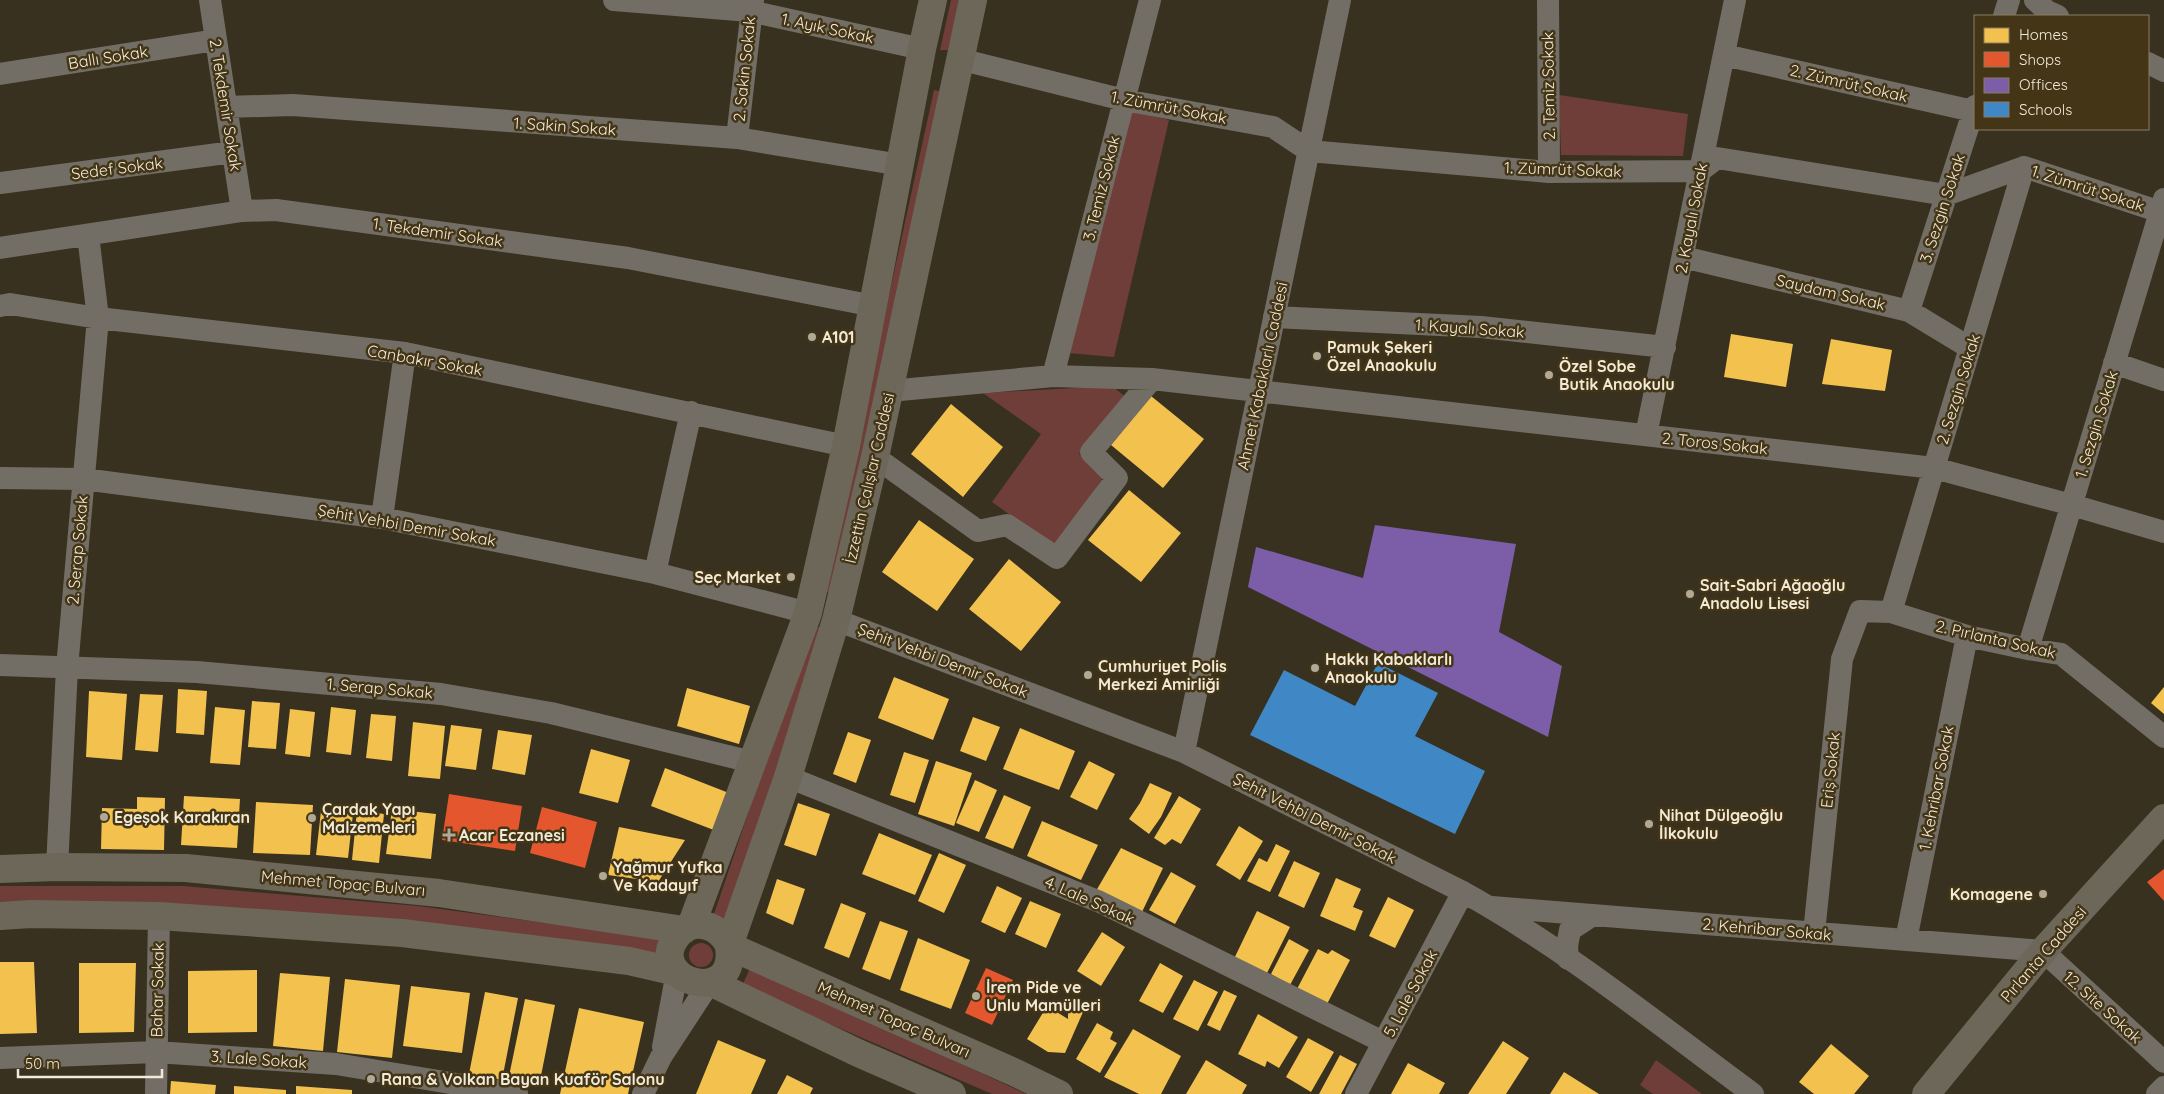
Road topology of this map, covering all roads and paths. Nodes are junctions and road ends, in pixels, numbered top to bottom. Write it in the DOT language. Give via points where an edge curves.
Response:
graph roads {
  1 [pos="210,0"];
  2 [pos="614,0"];
  3 [pos="933,0"];
  4 [pos="972,0"];
  5 [pos="1150,0"];
  6 [pos="1340,0"];
  7 [pos="1548,0"];
  8 [pos="1735,0"];
  9 [pos="2009,0"];
  10 [pos="2035,0"];
  11 [pos="752,5"];
  12 [pos="2004,15"];
  13 [pos="2056,15"];
  14 [pos="216,40"];
  15 [pos="922,49"];
  16 [pos="1724,55"];
  17 [pos="959,60"];
  18 [pos="2149,64"];
  19 [pos="2164,71"];
  20 [pos="0,74"];
  21 [pos="1124,100"];
  22 [pos="226,107"];
  23 [pos="1974,108"];
  24 [pos="737,138"];
  25 [pos="1309,151"];
  26 [pos="233,152"];
  27 [pos="901,165"];
  28 [pos="2024,167"];
  29 [pos="1700,171"];
  30 [pos="1550,172"];
  31 [pos="0,183"];
  32 [pos="1946,195"];
  33 [pos="2163,207"];
  34 [pos="242,211"];
  35 [pos="88,235"];
  36 [pos="0,248"];
  37 [pos="1683,257"];
  38 [pos="0,306"];
  39 [pos="874,306"];
  40 [pos="1909,311"];
  41 [pos="1274,317"];
  42 [pos="98,318"];
  43 [pos="1664,347"];
  44 [pos="1970,348"];
  45 [pos="405,353"];
  46 [pos="2114,363"];
  47 [pos="1053,376"];
  48 [pos="1152,379"];
  49 [pos="2164,380"];
  50 [pos="889,391"];
  51 [pos="1259,393"];
  52 [pos="691,412"];
  53 [pos="1646,435"];
  54 [pos="846,446"];
  55 [pos="875,457"];
  56 [pos="1934,468"];
  57 [pos="0,478"];
  58 [pos="83,479"];
  59 [pos="2072,505"];
  60 [pos="382,518"];
  61 [pos="2164,532"];
  62 [pos="655,573"];
  63 [pos="1860,611"];
  64 [pos="1891,612"];
  65 [pos="808,613"];
  66 [pos="836,620"];
  67 [pos="1967,636"];
  68 [pos="2028,649"];
  69 [pos="0,665"];
  70 [pos="67,668"];
  71 [pos="2164,737"];
  72 [pos="1184,752"];
  73 [pos="752,762"];
  74 [pos="788,777"];
  75 [pos="2160,826"];
  76 [pos="58,866"];
  77 [pos="0,869"];
  78 [pos="1463,892"];
  79 [pos="1490,907"];
  80 [pos="1593,915"];
  81 [pos="0,916"];
  82 [pos="159,916"];
  83 [pos="687,928"];
  84 [pos="1814,933"];
  85 [pos="1906,940"];
  86 [pos="729,946"];
  87 [pos="2043,951"];
  88 [pos="1568,958"];
  89 [pos="677,972"];
  90 [pos="710,982"];
  91 [pos="1383,1042"];
  92 [pos="156,1052"];
  93 [pos="661,1057"];
  94 [pos="0,1058"];
  95 [pos="2164,1062"];
  96 [pos="2164,1087"];
  97 [pos="156,1094"];
  98 [pos="517,1094"];
  99 [pos="643,1094"];
  100 [pos="952,1094"];
  101 [pos="1059,1094"];
  102 [pos="1356,1094"];
  103 [pos="1753,1094"];
  104 [pos="1926,1094"];
  105 [pos="2157,1094"];
  1 -- 14 [label="street, 2. Tekdemir Sokak"];
  2 -- 11 [label="street, 1. Ayık Sokak"];
  3 -- 15 [label="street, İzzettin Çalışlar Caddesi"];
  4 -- 17 [label="street, İzzettin Çalışlar Caddesi"];
  5 -- 21 [label="street, 3. Temiz Sokak"];
  6 -- 25 [label="street, Ahmet Kabaklarlı Caddesi"];
  7 -- 30 [label="street, 2. Temiz Sokak"];
  8 -- 16 [label="street, 2. Kayalı Sokak"];
  9 -- 12 [label="street"];
  10 -- 13 [label="street"];
  11 -- 15 [label="street, 1. Ayık Sokak"];
  11 -- 24 [label="street, 2. Sakin Sokak"];
  14 -- 20 [label="street, Ballı Sokak"];
  14 -- 22 [label="street, 2. Tekdemir Sokak"];
  15 -- 17 [label="street"];
  15 -- 27 [label="street, İzzettin Çalışlar Caddesi"];
  16 -- 23 [label="street, 2. Zümrüt Sokak"];
  16 -- 29 [label="street, 2. Kayalı Sokak"];
  17 -- 21 [label="street, 1. Zümrüt Sokak"];
  17 -- 50 [label="street, İzzettin Çalışlar Caddesi"];
  18 -- 19 [label="street"];
  21 -- 25 [label="street, 1. Zümrüt Sokak" via="1273,127"];
  21 -- 47 [label="street, 3. Temiz Sokak"];
  22 -- 24 [label="street, 1. Sakin Sokak" via="294,105"];
  22 -- 26 [label="street, 2. Tekdemir Sokak"];
  23 -- 32 [label="street, 3. Sezgin Sokak"];
  24 -- 27 [label="street, 1. Sakin Sokak"];
  25 -- 30 [label="street, 1. Zümrüt Sokak"];
  25 -- 41 [label="street, Ahmet Kabaklarlı Caddesi"];
  26 -- 31 [label="street, Sedef Sokak"];
  26 -- 34 [label="street, 2. Tekdemir Sokak"];
  27 -- 39 [label="street, İzzettin Çalışlar Caddesi"];
  28 -- 32 [label="street, 1. Zümrüt Sokak"];
  28 -- 33 [label="street, 1. Zümrüt Sokak"];
  28 -- 44 [label="street, 2. Sezgin Sokak"];
  29 -- 30 [label="street, 1. Zümrüt Sokak"];
  29 -- 32 [label="street, 1. Zümrüt Sokak" via="1717,158"];
  29 -- 37 [label="street, 2. Kayalı Sokak"];
  32 -- 40 [label="street, 3. Sezgin Sokak"];
  33 -- 46 [label="street, 1. Sezgin Sokak"];
  34 -- 35 [label="street, 1. Tekdemir Sokak"];
  34 -- 39 [label="street, 1. Tekdemir Sokak" via="276,210 628,258"];
  35 -- 36 [label="street, 1. Tekdemir Sokak"];
  35 -- 42 [label="street, 2. Serap Sokak"];
  37 -- 40 [label="street, Saydam Sokak"];
  37 -- 43 [label="street, 2. Kayalı Sokak"];
  38 -- 42 [label="street, Canbakır Sokak" via="10,304"];
  39 -- 54 [label="street, İzzettin Çalışlar Caddesi"];
  40 -- 44 [label="street, Saydam Sokak"];
  41 -- 43 [label="street, 1. Kayalı Sokak" via="1481,327"];
  41 -- 51 [label="street, Ahmet Kabaklarlı Caddesi"];
  42 -- 45 [label="street, Canbakır Sokak"];
  42 -- 58 [label="street, 2. Serap Sokak"];
  43 -- 53 [label="street, 2. Kayalı Sokak"];
  44 -- 56 [label="street, 2. Sezgin Sokak"];
  45 -- 52 [label="street, Canbakır Sokak"];
  45 -- 60 [label="street"];
  46 -- 49 [label="street"];
  46 -- 59 [label="street, 1. Sezgin Sokak"];
  47 -- 48 [label="street, 2. Toros Sokak"];
  47 -- 50 [label="street, 2. Toros Sokak"];
  48 -- 51 [label="street, 2. Toros Sokak"];
  48 -- 55 [label="street" via="1091,452 1117,478 1056,558 1007,525 978,531"];
  50 -- 55 [label="street, İzzettin Çalışlar Caddesi"];
  51 -- 53 [label="street, 2. Toros Sokak"];
  51 -- 72 [label="street, Ahmet Kabaklarlı Caddesi"];
  52 -- 54 [label="street, Canbakır Sokak"];
  52 -- 62 [label="street"];
  53 -- 56 [label="street, 2. Toros Sokak"];
  54 -- 65 [label="street, İzzettin Çalışlar Caddesi"];
  55 -- 66 [label="street, İzzettin Çalışlar Caddesi"];
  56 -- 59 [label="street, 2. Toros Sokak"];
  56 -- 64 [label="street, 2. Sezgin Sokak"];
  57 -- 58 [label="street, Şehit Vehbi Demir Sokak"];
  58 -- 60 [label="street, Şehit Vehbi Demir Sokak"];
  58 -- 70 [label="street, 2. Serap Sokak"];
  59 -- 61 [label="street, 2. Toros Sokak"];
  59 -- 68 [label="street, 1. Sezgin Sokak"];
  60 -- 62 [label="street, Şehit Vehbi Demir Sokak"];
  62 -- 65 [label="street, Şehit Vehbi Demir Sokak"];
  63 -- 64 [label="street, 2. Pırlanta Sokak"];
  63 -- 84 [label="street, Eriş Sokak" via="1842,659"];
  64 -- 67 [label="street, 2. Pırlanta Sokak"];
  65 -- 66 [label="street"];
  65 -- 73 [label="street, İzzettin Çalışlar Caddesi"];
  66 -- 72 [label="street, Şehit Vehbi Demir Sokak"];
  66 -- 74 [label="street, İzzettin Çalışlar Caddesi"];
  67 -- 68 [label="street, 2. Pırlanta Sokak"];
  67 -- 85 [label="street, 1. Kehribar Sokak"];
  68 -- 71 [label="street, 2. Pırlanta Sokak" via="2061,654"];
  69 -- 70 [label="street, 1. Serap Sokak"];
  70 -- 73 [label="street, 1. Serap Sokak" via="198,672 441,694 551,713"];
  70 -- 76 [label="street, 2. Serap Sokak"];
  72 -- 78 [label="street, Şehit Vehbi Demir Sokak"];
  73 -- 83 [label="street, İzzettin Çalışlar Caddesi"];
  74 -- 86 [label="street, İzzettin Çalışlar Caddesi"];
  74 -- 91 [label="street, 4. Lale Sokak" via="1100,902"];
  75 -- 87 [label="street, Pırlanta Caddesi"];
  76 -- 77 [label="street, Mehmet Topaç Bulvarı"];
  76 -- 83 [label="street, Mehmet Topaç Bulvarı" via="186,868 440,892"];
  78 -- 79 [label="street, Şehit Vehbi Demir Sokak"];
  78 -- 91 [label="street, 5. Lale Sokak"];
  79 -- 80 [label="street, 2. Kehribar Sokak"];
  79 -- 88 [label="street, Şehit Vehbi Demir Sokak"];
  80 -- 84 [label="street, 2. Kehribar Sokak"];
  80 -- 88 [label="street" via="1570,930"];
  81 -- 82 [label="street"];
  82 -- 89 [label="street" via="402,933 630,961"];
  82 -- 92 [label="street, Bahar Sokak"];
  83 -- 86 [label="street" via="710,926 719,931"];
  83 -- 89 [label="street" via="672,946 672,960"];
  84 -- 85 [label="street, 2. Kehribar Sokak"];
  85 -- 87 [label="street, 2. Kehribar Sokak"];
  86 -- 90 [label="street" via="727,968"];
  86 -- 101 [label="street, Mehmet Topaç Bulvarı"];
  87 -- 95 [label="street, 12. Site Sokak"];
  87 -- 104 [label="street, Pırlanta Caddesi"];
  88 -- 103 [label="street, Şehit Vehbi Demir Sokak"];
  89 -- 90 [label="street" via="692,982"];
  89 -- 93 [label="street"];
  90 -- 93 [label="street"];
  90 -- 100 [label="street"];
  91 -- 102 [label="street, 5. Lale Sokak"];
  92 -- 94 [label="street, 3. Lale Sokak"];
  92 -- 97 [label="street, Bahar Sokak"];
  92 -- 98 [label="street, 3. Lale Sokak" via="336,1064"];
  93 -- 99 [label="street"];
  96 -- 105 [label="street"];
}
